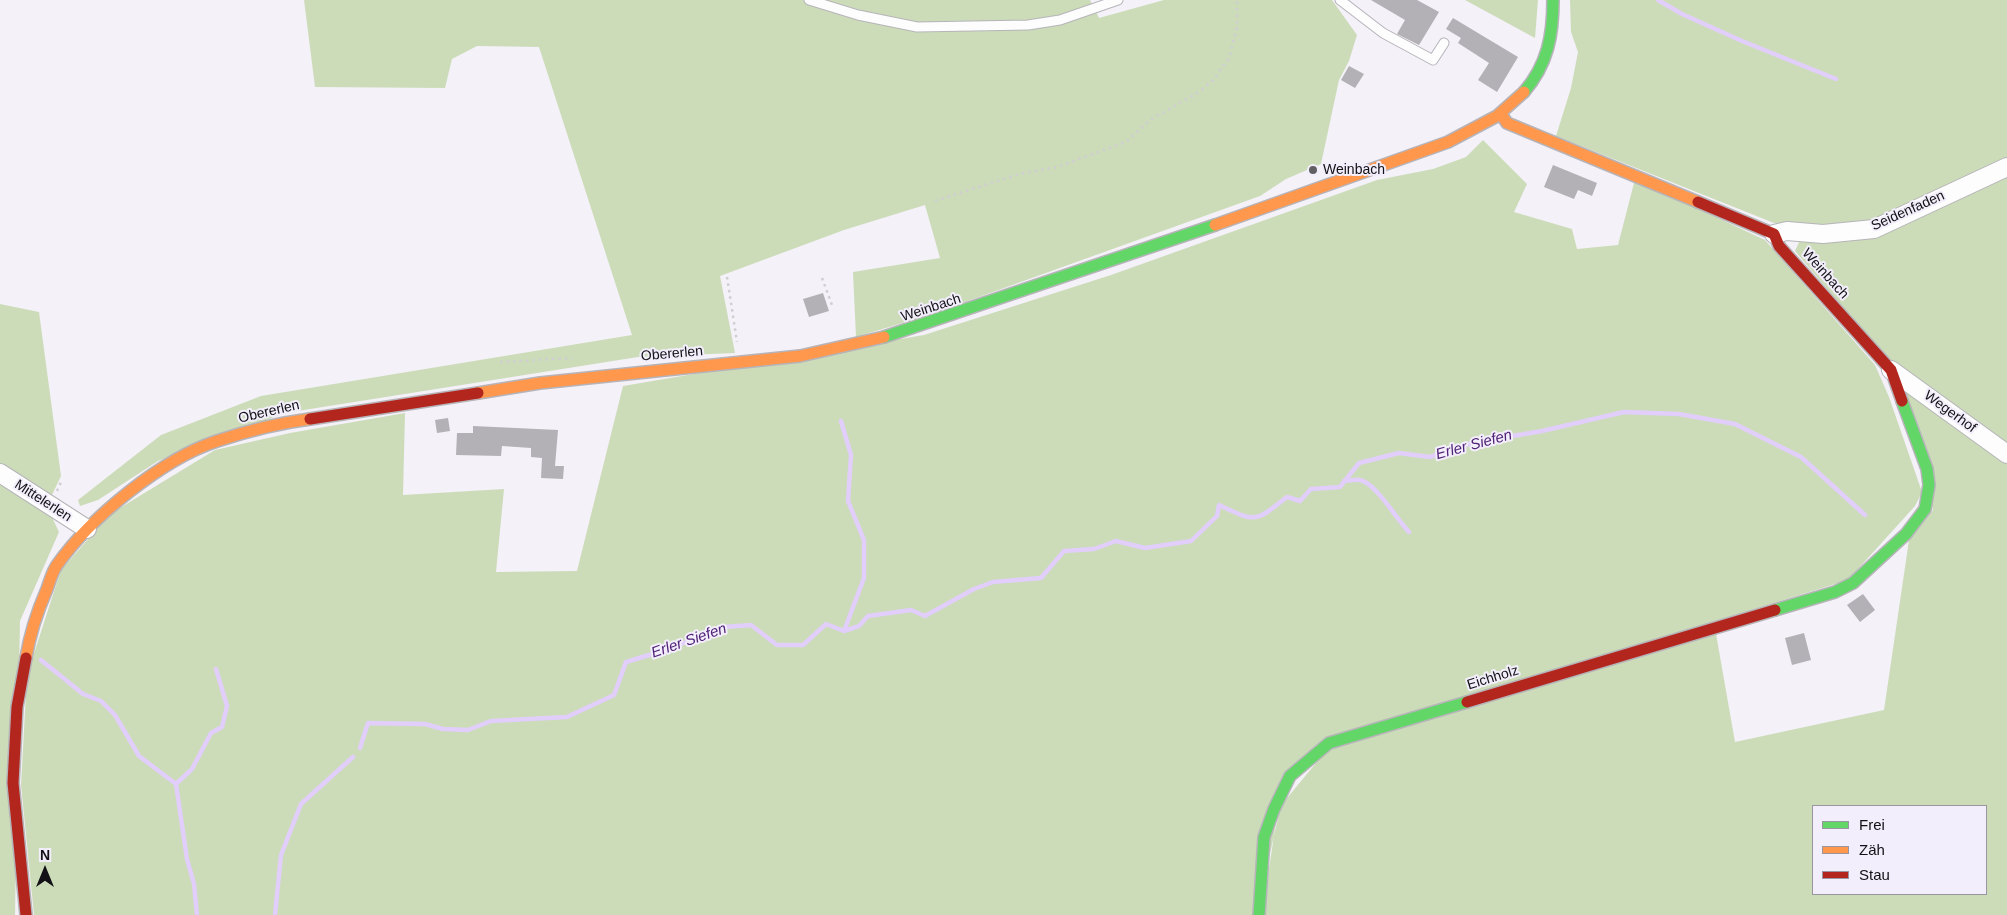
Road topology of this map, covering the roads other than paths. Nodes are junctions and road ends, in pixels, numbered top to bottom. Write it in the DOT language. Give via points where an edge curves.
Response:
graph roads {
  1 [pos="809,0"];
  2 [pos="1118,0"];
  3 [pos="1340,0"];
  4 [pos="1553,0"];
  5 [pos="1444,43"];
  6 [pos="1500,114"];
  7 [pos="2007,167"];
  8 [pos="1774,234"];
  9 [pos="846,347"];
  10 [pos="1891,370"];
  11 [pos="2007,454"];
  12 [pos="0,473"];
  13 [pos="87,530"];
  14 [pos="1853,583"];
  15 [pos="26,915"];
  16 [pos="1259,915"];
  1 -- 2 [label="lane" via="858,15 918,27 1028,25 1060,20"];
  3 -- 5 [label="lane" via="1383,33 1433,60"];
  4 -- 6 [label="main road, Weinbach" via="1551,40 1542,66 1532,83"];
  6 -- 8 [label="main road" via="1507,122"];
  6 -- 9 [label="main road, Weinbach" via="1487,124 1446,142 1320,188 947,319"];
  7 -- 8 [label="street, Seidenfaden" via="1874,229"];
  8 -- 10 [label="main road, Weinbach" via="1779,246"];
  9 -- 13 [label="main road, Obererlen" via="741,364 540,384 288,422 216,441 159,469"];
  10 -- 11 [label="street, Wegerhof"];
  10 -- 14 [label="main road, Weinbach" via="1927,469 1928,497 1925,509 1906,534"];
  12 -- 13 [label="street, Mittelerlen"];
  13 -- 15 [label="main road, Obererlen" via="56,566 31,627 17,707 13,783"];
  14 -- 16 [label="main road, Eichholz" via="1835,592 1329,743 1290,776 1274,809 1264,836"];
}
